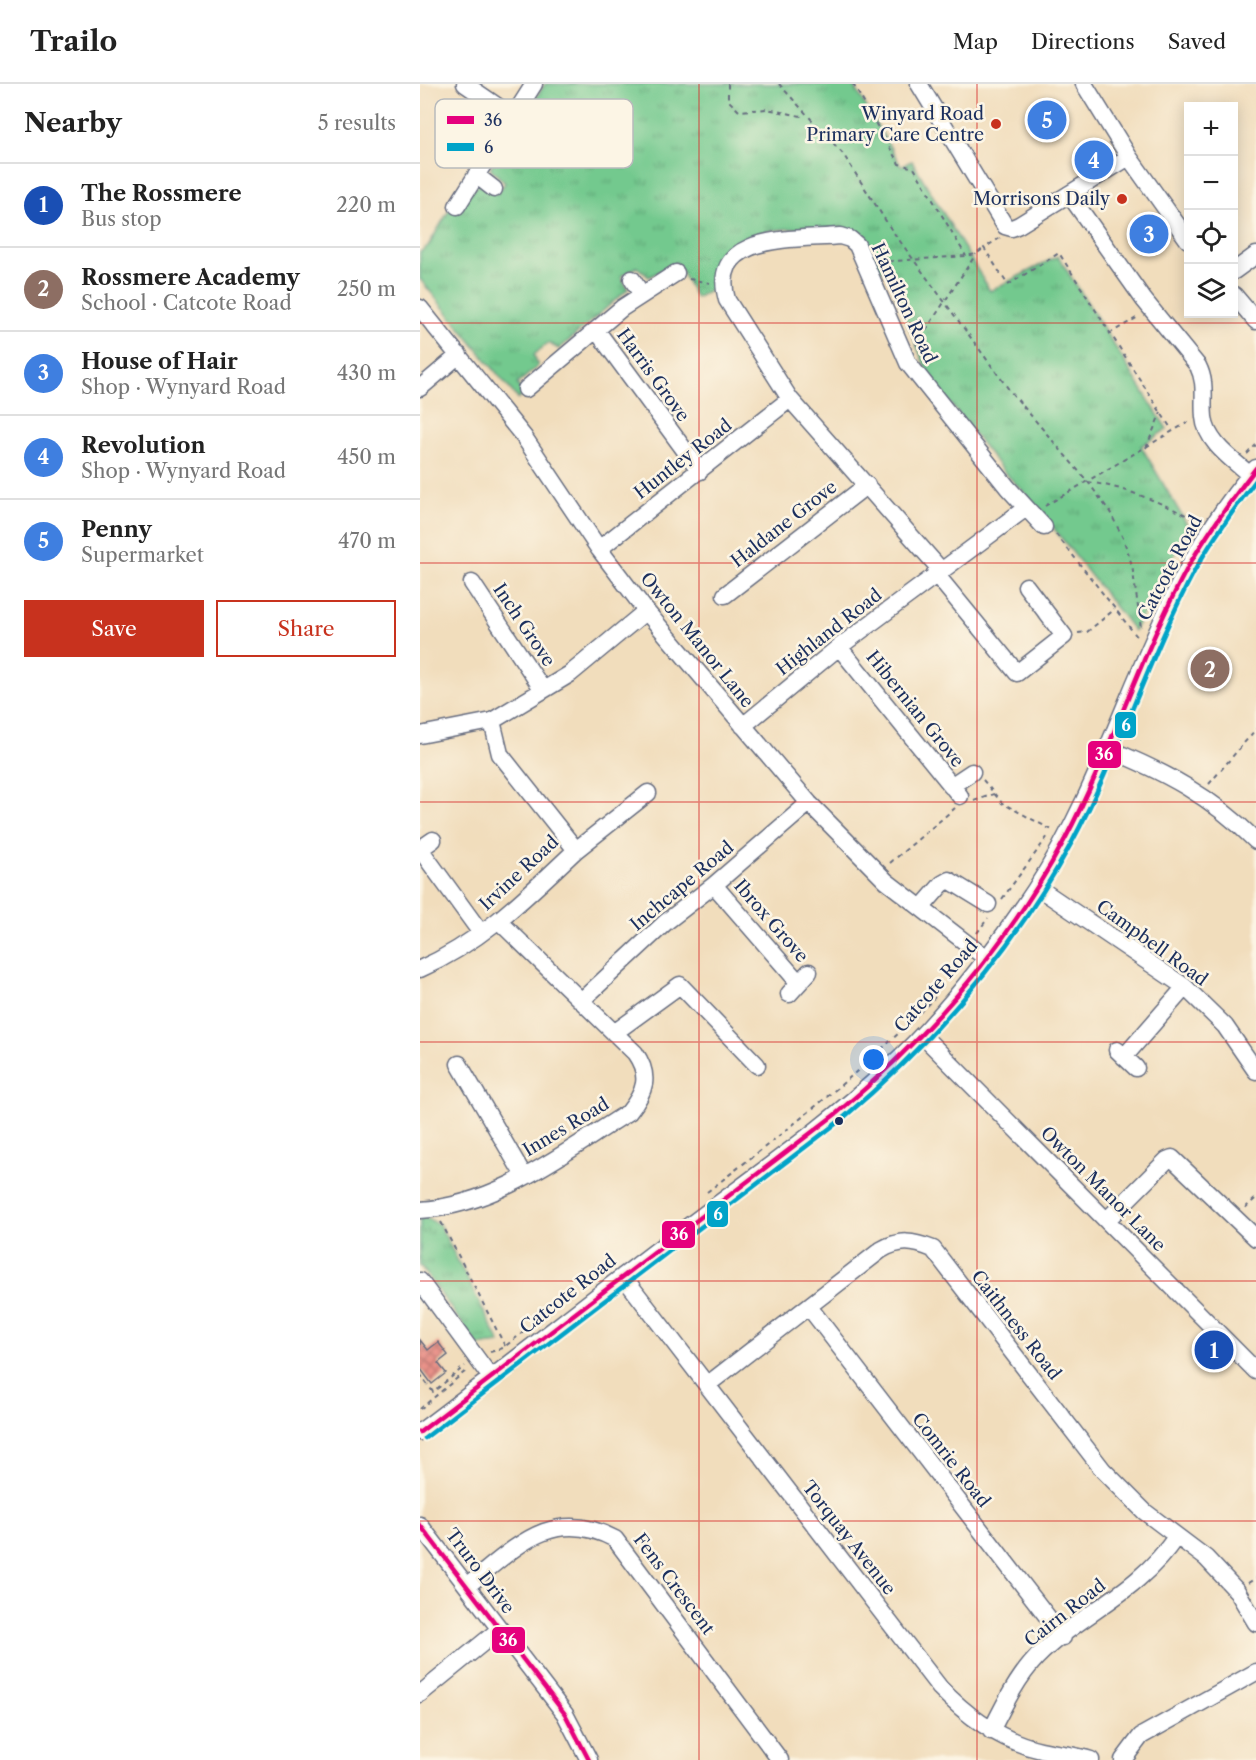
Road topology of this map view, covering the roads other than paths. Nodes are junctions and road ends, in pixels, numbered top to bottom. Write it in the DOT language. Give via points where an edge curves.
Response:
graph roads {
  1 [pos="465,84"];
  2 [pos="534,84"];
  3 [pos="919,84"];
  4 [pos="1084,84"];
  5 [pos="487,99"];
  6 [pos="524,99"];
  7 [pos="1129,157"];
  8 [pos="480,168"];
  9 [pos="476,175"];
  10 [pos="494,189"];
  11 [pos="1069,194"];
  12 [pos="457,206"];
  13 [pos="1184,234"];
  14 [pos="1256,255"];
  15 [pos="1238,268"];
  16 [pos="674,274"];
  17 [pos="632,279"];
  18 [pos="642,295"];
  19 [pos="1238,301"];
  20 [pos="420,308"];
  21 [pos="1256,321"];
  22 [pos="597,331"];
  23 [pos="541,354"];
  24 [pos="459,355"];
  25 [pos="551,368"];
  26 [pos="420,388"];
  27 [pos="526,389"];
  28 [pos="790,399"];
  29 [pos="700,471"];
  30 [pos="1253,472"];
  31 [pos="867,485"];
  32 [pos="1028,510"];
  33 [pos="1044,527"];
  34 [pos="599,549"];
  35 [pos="937,571"];
  36 [pos="472,583"];
  37 [pos="1026,586"];
  38 [pos="725,595"];
  39 [pos="646,611"];
  40 [pos="839,647"];
  41 [pos="543,690"];
  42 [pos="492,721"];
  43 [pos="743,726"];
  44 [pos="420,735"];
  45 [pos="1106,748"];
  46 [pos="977,775"];
  47 [pos="648,793"];
  48 [pos="809,803"];
  49 [pos="433,840"];
  50 [pos="1256,841"];
  51 [pos="576,850"];
  52 [pos="714,885"];
  53 [pos="1037,887"];
  54 [pos="988,904"];
  55 [pos="922,907"];
  56 [pos="500,922"];
  57 [pos="481,933"];
  58 [pos="987,959"];
  59 [pos="420,969"];
  60 [pos="799,983"];
  61 [pos="1185,987"];
  62 [pos="582,1001"];
  63 [pos="614,1033"];
  64 [pos="922,1035"];
  65 [pos="1250,1050"];
  66 [pos="1126,1058"];
  67 [pos="459,1064"];
  68 [pos="757,1065"];
  69 [pos="1256,1071"];
  70 [pos="524,1176"];
  71 [pos="420,1210"];
  72 [pos="1107,1220"];
  73 [pos="1256,1238"];
  74 [pos="623,1276"];
  75 [pos="420,1281"];
  76 [pos="809,1307"];
  77 [pos="1256,1371"];
  78 [pos="492,1379"];
  79 [pos="707,1385"];
  80 [pos="423,1425"];
  81 [pos="420,1525"];
  82 [pos="1176,1537"];
  83 [pos="467,1586"];
  84 [pos="1256,1623"];
  85 [pos="500,1629"];
  86 [pos="1063,1637"];
  87 [pos="1256,1672"];
  88 [pos="420,1694"];
  89 [pos="991,1731"];
  90 [pos="589,1760"];
  91 [pos="780,1760"];
  92 [pos="1091,1760"];
  93 [pos="1123,1760"];
  1 -- 5 [label="street"];
  2 -- 6 [label="street"];
  3 -- 11 [label="street" via="1000,221 1010,227 1018,225"];
  4 -- 7 [label="street"];
  7 -- 11 [label="street"];
  7 -- 13 [label="street"];
  8 -- 9 [label="street"];
  9 -- 10 [label="street"];
  9 -- 12 [label="street"];
  11 -- 30 [label="street" via="1151,309 1198,366 1204,378 1204,416 1210,437"];
  14 -- 15 [label="street"];
  16 -- 18 [label="street"];
  17 -- 18 [label="street"];
  18 -- 22 [label="street"];
  19 -- 21 [label="street"];
  20 -- 24 [label="street, Owton Manor Lane"];
  22 -- 25 [label="street"];
  22 -- 29 [label="street, Harris Grove"];
  23 -- 25 [label="street"];
  24 -- 26 [label="street"];
  24 -- 34 [label="street, Owton Manor Lane" via="524,437"];
  25 -- 27 [label="street"];
  28 -- 29 [label="street, Huntley Road"];
  28 -- 31 [label="street"];
  28 -- 32 [label="street, Hamilton Road" via="727,300 723,273 728,262 765,242 840,236 850,239 857,245 906,360"];
  29 -- 34 [label="street, Huntley Road"];
  30 -- 45 [label="street, Catcote Road" via="1187,571"];
  31 -- 35 [label="street"];
  31 -- 38 [label="street, Haldane Grove"];
  32 -- 33 [label="street, Hamilton Road"];
  32 -- 35 [label="street, Highland Road"];
  34 -- 39 [label="street, Owton Manor Lane"];
  35 -- 37 [label="street" via="1017,673 1064,636"];
  35 -- 40 [label="street, Highland Road"];
  36 -- 41 [label="street, Inch Grove"];
  39 -- 41 [label="street" via="570,674"];
  39 -- 43 [label="street, Owton Manor Lane"];
  40 -- 43 [label="street, Highland Road"];
  40 -- 46 [label="street, Hibernian Grove" via="958,798"];
  41 -- 42 [label="street"];
  42 -- 44 [label="street"];
  42 -- 51 [label="street, Irvine Road" via="500,754"];
  43 -- 48 [label="street, Owton Manor Lane"];
  45 -- 50 [label="street" via="1200,794 1229,814"];
  45 -- 53 [label="street, Catcote Road" via="1078,813"];
  47 -- 51 [label="street"];
  48 -- 52 [label="street, Inchcape Road"];
  48 -- 55 [label="street, Owton Manor Lane" via="878,873"];
  49 -- 57 [label="street" via="420,849"];
  51 -- 56 [label="street, Irvine Road"];
  52 -- 60 [label="street, Ibrox Grove"];
  52 -- 62 [label="street, Inchcape Road" via="666,922"];
  53 -- 58 [label="street, Catcote Road"];
  53 -- 61 [label="street, Campbell Road"];
  54 -- 55 [label="street" via="949,880"];
  55 -- 58 [label="street, Owton Manor Lane"];
  56 -- 57 [label="street, Irvine Road"];
  56 -- 62 [label="street, Innes Road"];
  57 -- 59 [label="street, Irvine Road"];
  58 -- 64 [label="street, Catcote Road"];
  61 -- 65 [label="street, Campbell Road"];
  61 -- 66 [label="street"];
  62 -- 63 [label="street, Innes Road"];
  63 -- 68 [label="street" via="680,985"];
  63 -- 70 [label="street, Innes Road" via="642,1064 646,1076 639,1099 628,1112"];
  64 -- 72 [label="street, Owton Manor Lane"];
  64 -- 74 [label="street, Catcote Road" via="834,1115"];
  65 -- 69 [label="street, Campbell Road"];
  67 -- 70 [label="street"];
  70 -- 71 [label="street, Innes Road" via="474,1201"];
  72 -- 73 [label="street" via="1172,1158"];
  72 -- 77 [label="street, Owton Manor Lane"];
  74 -- 78 [label="street, Catcote Road"];
  74 -- 79 [label="street, Torquay Avenue"];
  75 -- 78 [label="street"];
  76 -- 79 [label="street, Caithness Road"];
  76 -- 82 [label="street, Caithness Road" via="887,1247 915,1241 933,1249 1103,1470"];
  76 -- 86 [label="street, Comrie Road"];
  78 -- 80 [label="street, Catcote Road"];
  79 -- 89 [label="street, Torquay Avenue" via="940,1688"];
  81 -- 83 [label="street, Truro Drive"];
  82 -- 84 [label="street, Caithness Road" via="1223,1575"];
  82 -- 86 [label="street, Cairn Road" via="1160,1560 1135,1583"];
  83 -- 85 [label="street, Truro Drive"];
  83 -- 91 [label="street, Fens Crescent" via="531,1537 548,1529 566,1526 601,1532 615,1539"];
  85 -- 88 [label="street"];
  85 -- 90 [label="street, Truro Drive" via="565,1714"];
  86 -- 89 [label="street, Cairn Road" via="1027,1668"];
  87 -- 93 [label="street" via="1141,1736"];
  89 -- 92 [label="street, Torquay Avenue" via="1034,1748"];
}
